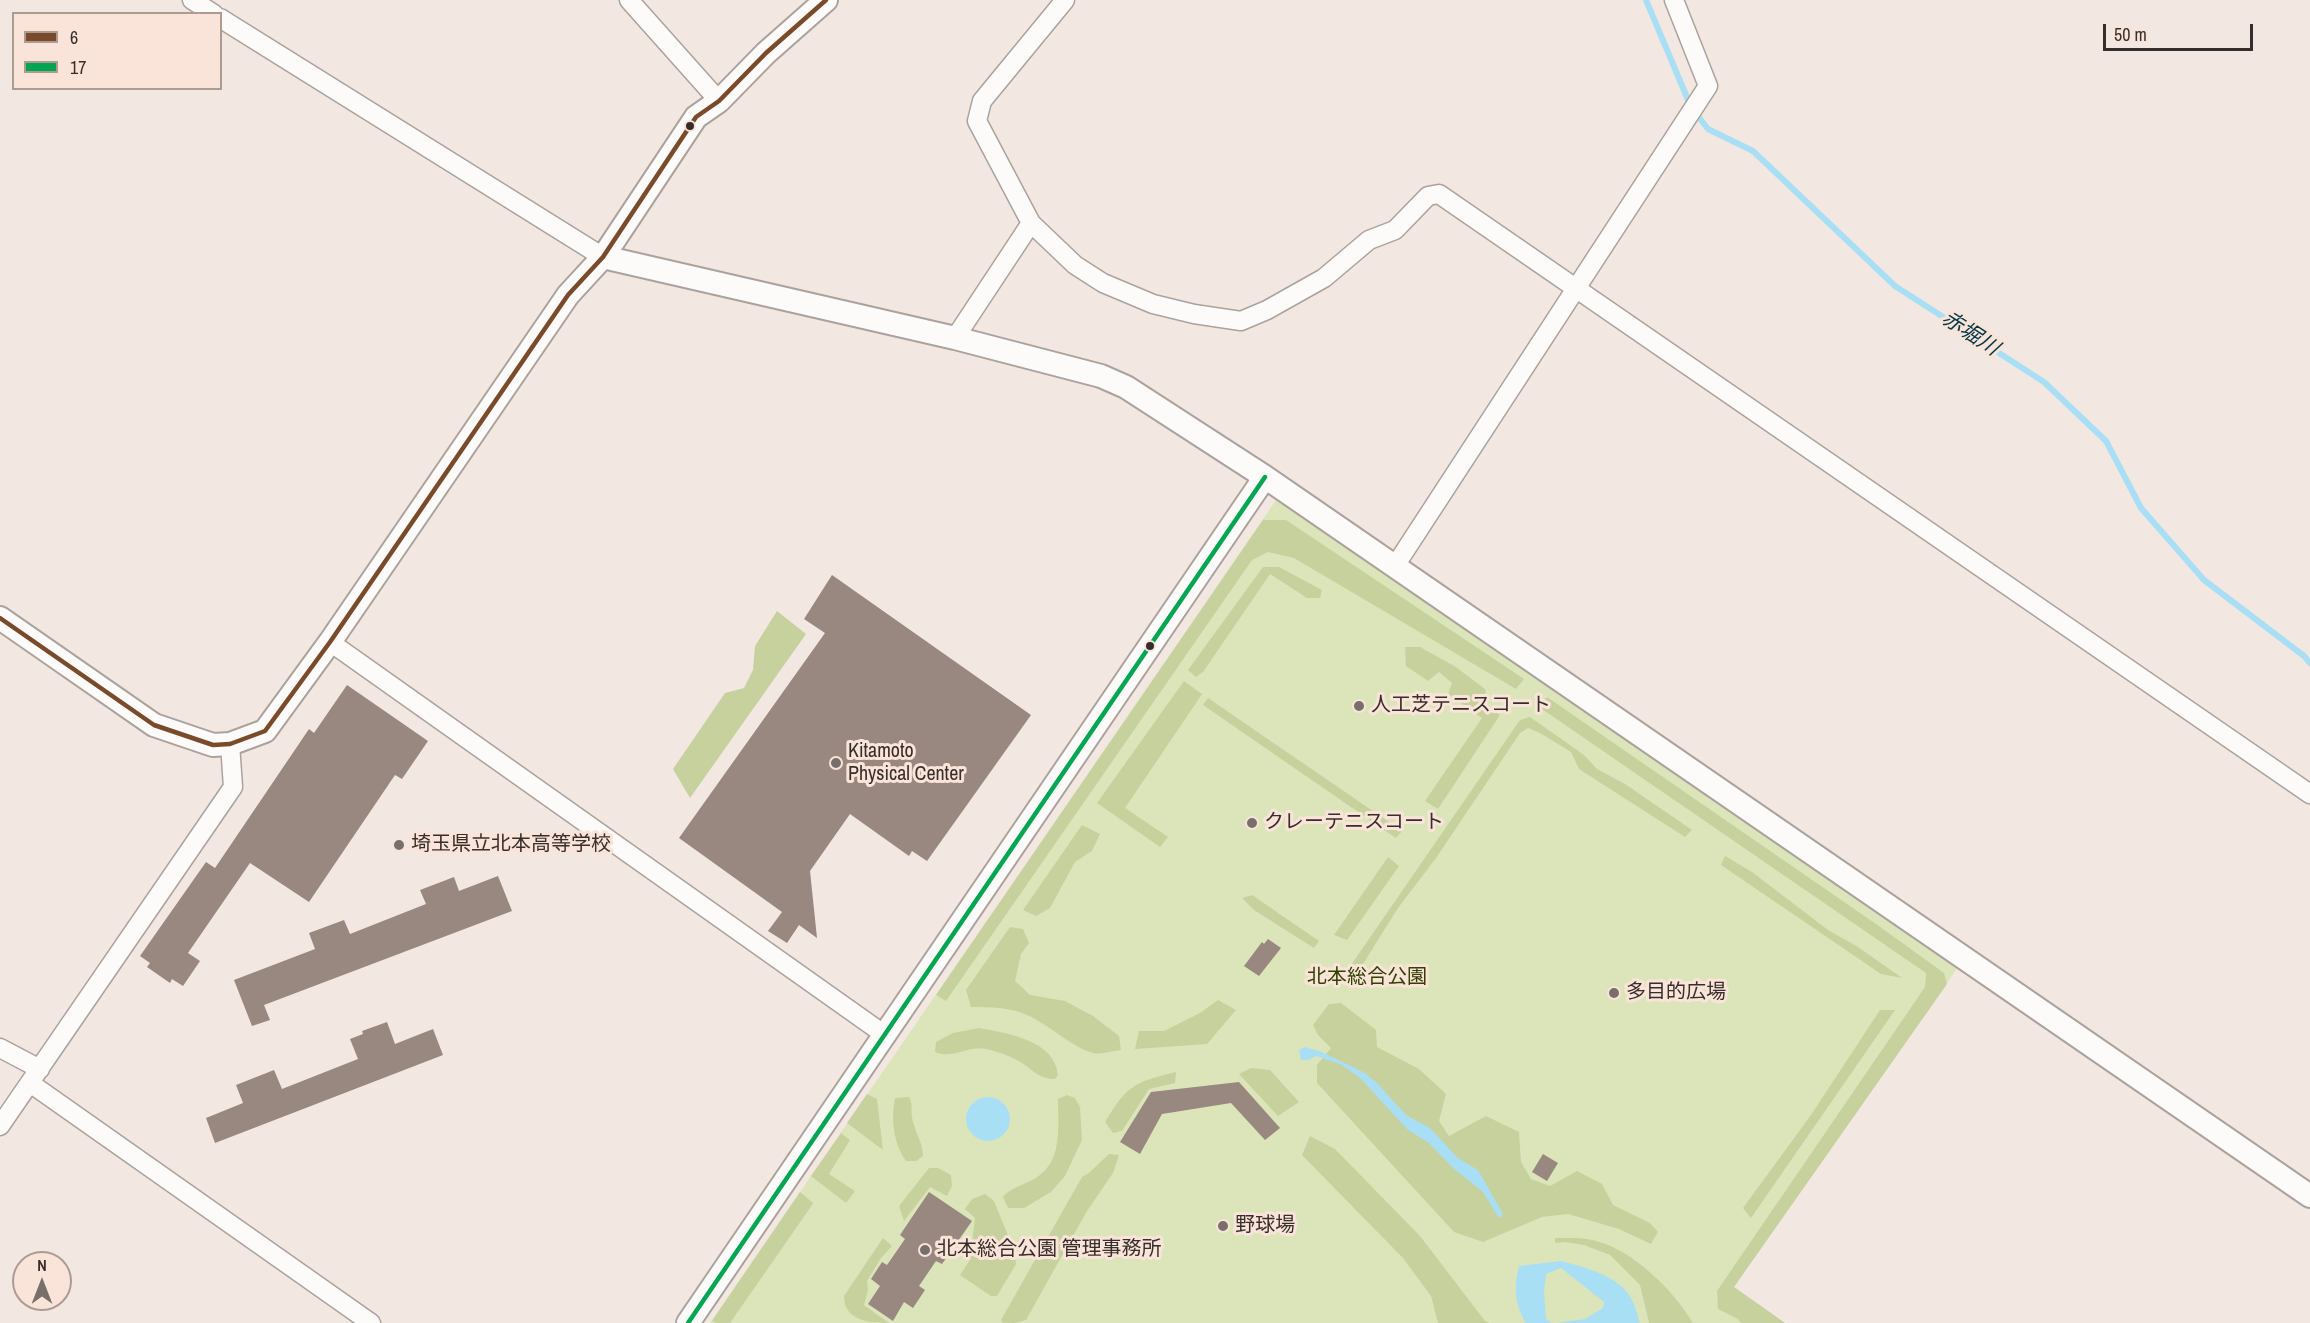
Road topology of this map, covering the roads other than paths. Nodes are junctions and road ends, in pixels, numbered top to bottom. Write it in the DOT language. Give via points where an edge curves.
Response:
graph roads {
  1 [pos="192,0"];
  2 [pos="629,0"];
  3 [pos="826,0"];
  4 [pos="1065,0"];
  5 [pos="1674,0"];
  6 [pos="211,12"];
  7 [pos="222,19"];
  8 [pos="719,102"];
  9 [pos="1031,223"];
  10 [pos="603,257"];
  11 [pos="1575,289"];
  12 [pos="955,338"];
  13 [pos="1265,477"];
  14 [pos="1395,566"];
  15 [pos="0,618"];
  16 [pos="330,642"];
  17 [pos="230,744"];
  18 [pos="2310,794"];
  19 [pos="885,1035"];
  20 [pos="0,1048"];
  21 [pos="35,1076"];
  22 [pos="0,1126"];
  23 [pos="2310,1196"];
  24 [pos="371,1323"];
  25 [pos="688,1323"];
  1 -- 6 [label="street"];
  2 -- 8 [label="street"];
  3 -- 8 [label="street" via="766,53"];
  4 -- 9 [label="street" via="982,101 977,121"];
  5 -- 11 [label="street" via="1708,86"];
  7 -- 10 [label="street"];
  8 -- 10 [label="street" via="696,117"];
  9 -- 11 [label="street" via="1075,265 1103,283 1153,304 1241,321 1324,278 1369,240 1395,230 1428,196 1438,194"];
  9 -- 12 [label="street"];
  10 -- 12 [label="street"];
  10 -- 16 [label="street" via="568,295"];
  11 -- 14 [label="street"];
  11 -- 18 [label="street"];
  12 -- 13 [label="street" via="1101,376 1126,387"];
  13 -- 14 [label="street"];
  13 -- 19 [label="street"];
  14 -- 23 [label="street"];
  15 -- 17 [label="street" via="154,725 213,745"];
  16 -- 17 [label="street" via="265,731"];
  16 -- 19 [label="street"];
  17 -- 21 [label="street" via="233,787"];
  19 -- 25 [label="street"];
  20 -- 21 [label="street"];
  21 -- 22 [label="street"];
  21 -- 24 [label="street"];
}
